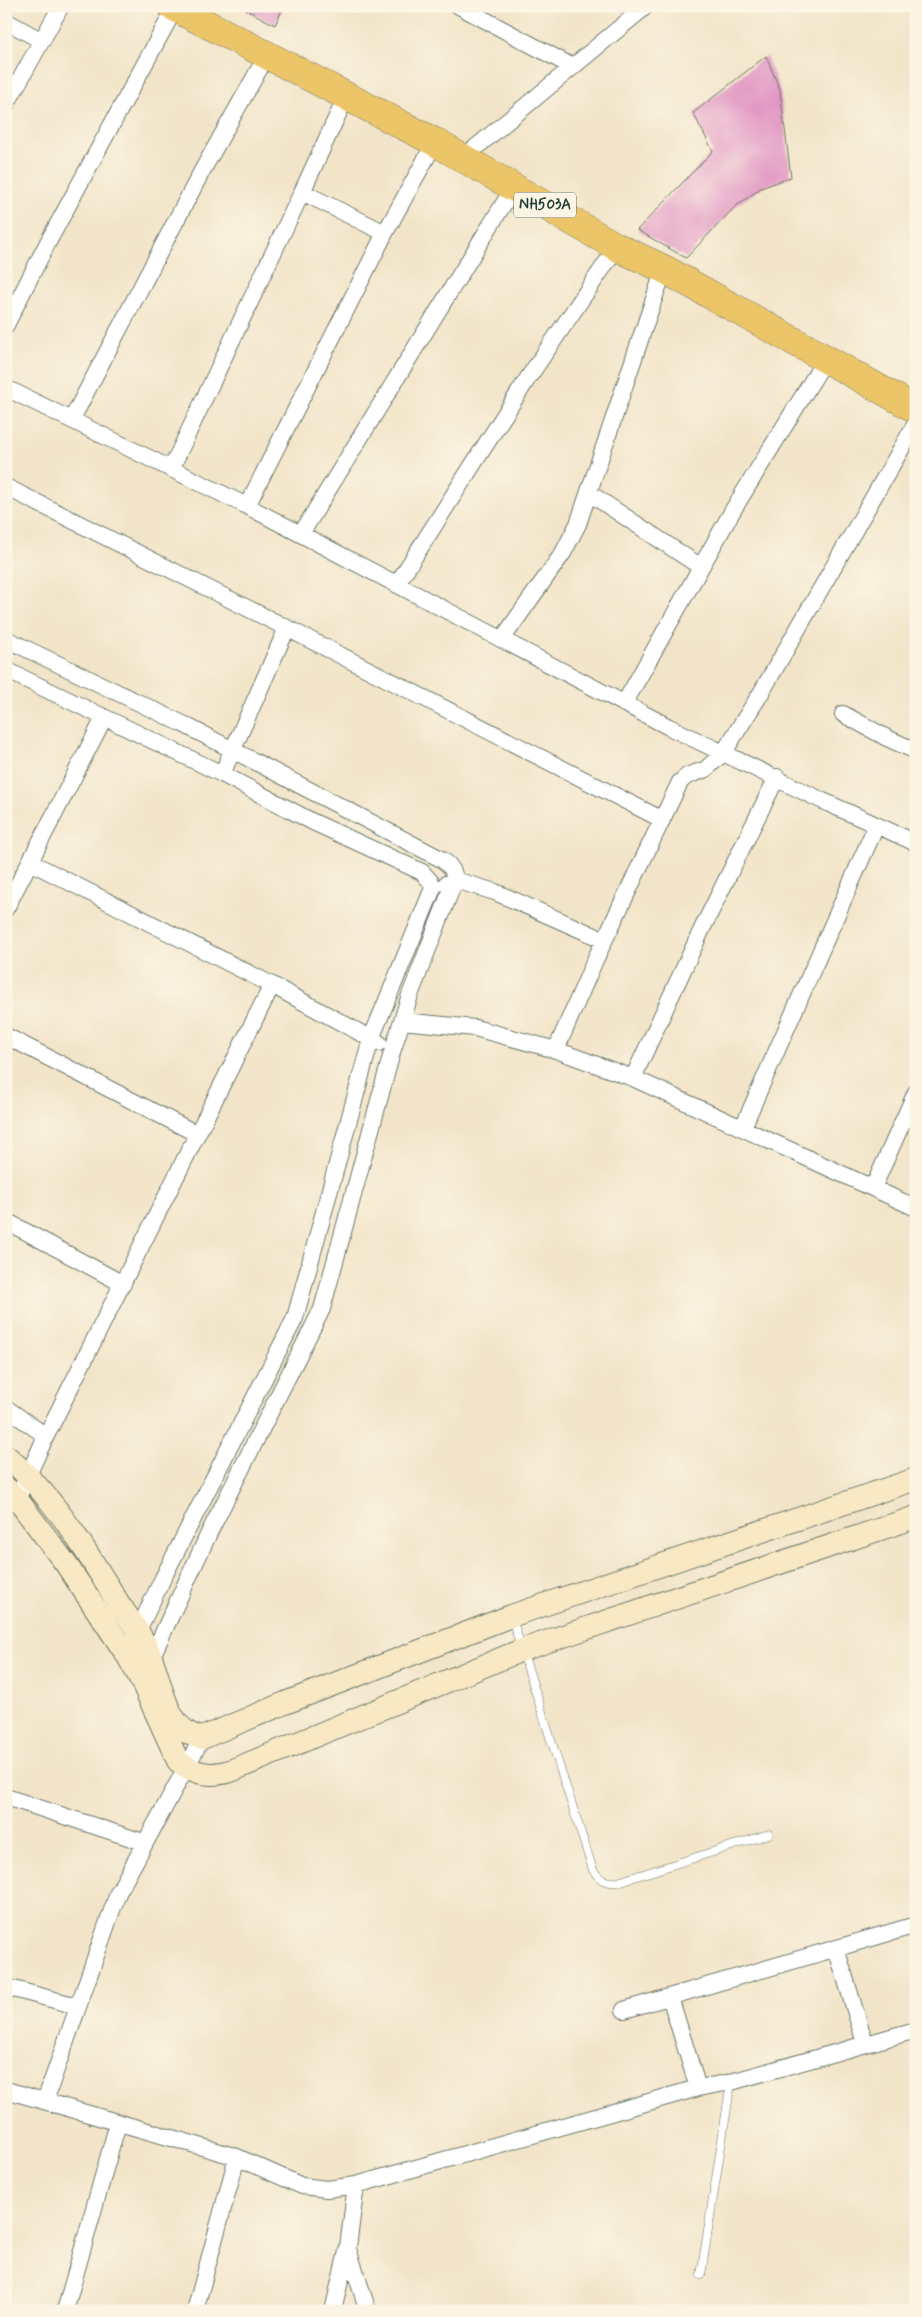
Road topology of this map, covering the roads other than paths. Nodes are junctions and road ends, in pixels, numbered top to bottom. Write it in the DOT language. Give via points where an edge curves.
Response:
graph roads {
  1 [pos="61,6"];
  2 [pos="459,6"];
  3 [pos="173,7"];
  4 [pos="645,7"];
  5 [pos="6,21"];
  6 [pos="42,41"];
  7 [pos="266,57"];
  8 [pos="573,67"];
  9 [pos="346,97"];
  10 [pos="6,104"];
  11 [pos="435,142"];
  12 [pos="463,158"];
  13 [pos="514,187"];
  14 [pos="302,192"];
  15 [pos="385,233"];
  16 [pos="617,247"];
  17 [pos="664,269"];
  18 [pos="6,325"];
  19 [pos="825,360"];
  20 [pos="6,388"];
  21 [pos="916,409"];
  22 [pos="72,419"];
  23 [pos="916,423"];
  24 [pos="171,469"];
  25 [pos="6,487"];
  26 [pos="589,493"];
  27 [pos="247,506"];
  28 [pos="301,534"];
  29 [pos="701,567"];
  30 [pos="397,584"];
  31 [pos="287,628"];
  32 [pos="503,638"];
  33 [pos="6,639"];
  34 [pos="6,670"];
  35 [pos="624,704"];
  36 [pos="843,714"];
  37 [pos="104,718"];
  38 [pos="233,750"];
  39 [pos="916,750"];
  40 [pos="724,752"];
  41 [pos="222,774"];
  42 [pos="777,777"];
  43 [pos="660,819"];
  44 [pos="876,826"];
  45 [pos="916,843"];
  46 [pos="30,862"];
  47 [pos="455,880"];
  48 [pos="432,888"];
  49 [pos="6,908"];
  50 [pos="604,940"];
  51 [pos="272,985"];
  52 [pos="402,1020"];
  53 [pos="6,1036"];
  54 [pos="371,1039"];
  55 [pos="393,1049"];
  56 [pos="556,1050"];
  57 [pos="633,1078"];
  58 [pos="916,1092"];
  59 [pos="743,1127"];
  60 [pos="197,1134"];
  61 [pos="873,1188"];
  62 [pos="916,1208"];
  63 [pos="6,1221"];
  64 [pos="124,1284"];
  65 [pos="6,1408"];
  66 [pos="46,1436"];
  67 [pos="6,1456"];
  68 [pos="29,1475"];
  69 [pos="916,1480"];
  70 [pos="11,1493"];
  71 [pos="916,1517"];
  72 [pos="511,1616"];
  73 [pos="137,1632"];
  74 [pos="522,1650"];
  75 [pos="127,1655"];
  76 [pos="151,1657"];
  77 [pos="141,1680"];
  78 [pos="202,1738"];
  79 [pos="186,1768"];
  80 [pos="6,1797"];
  81 [pos="769,1834"];
  82 [pos="144,1842"];
  83 [pos="916,1925"];
  84 [pos="836,1948"];
  85 [pos="6,1987"];
  86 [pos="670,1996"];
  87 [pos="77,2006"];
  88 [pos="624,2010"];
  89 [pos="916,2030"];
  90 [pos="865,2043"];
  91 [pos="731,2082"];
  92 [pos="698,2088"];
  93 [pos="6,2090"];
  94 [pos="45,2101"];
  95 [pos="118,2123"];
  96 [pos="237,2157"];
  97 [pos="356,2185"];
  98 [pos="348,2247"];
  99 [pos="701,2275"];
  100 [pos="65,2311"];
  101 [pos="195,2311"];
  102 [pos="333,2311"];
  103 [pos="368,2311"];
  1 -- 6 [label="street"];
  2 -- 8 [label="street"];
  3 -- 7 [label="highway, NH503A"];
  3 -- 18 [label="street"];
  4 -- 8 [label="street"];
  5 -- 6 [label="street"];
  6 -- 10 [label="street"];
  7 -- 9 [label="highway, NH503A"];
  7 -- 22 [label="street" via="202,171"];
  8 -- 12 [label="street"];
  9 -- 11 [label="highway, NH503A"];
  9 -- 14 [label="street"];
  11 -- 12 [label="highway, NH503A"];
  11 -- 15 [label="street"];
  12 -- 13 [label="highway, NH503A"];
  13 -- 16 [label="highway, NH503A"];
  13 -- 28 [label="street"];
  14 -- 15 [label="street"];
  14 -- 24 [label="street"];
  15 -- 27 [label="street"];
  16 -- 17 [label="highway, NH503A"];
  16 -- 30 [label="street" via="528,378"];
  17 -- 19 [label="highway, NH503A"];
  17 -- 26 [label="street"];
  19 -- 21 [label="highway, NH503A"];
  19 -- 29 [label="street"];
  20 -- 22 [label="street"];
  22 -- 24 [label="street"];
  23 -- 40 [label="street" via="762,693"];
  24 -- 27 [label="street"];
  25 -- 31 [label="street"];
  26 -- 29 [label="street"];
  26 -- 32 [label="street" via="570,541"];
  27 -- 28 [label="street"];
  28 -- 30 [label="street"];
  29 -- 35 [label="street"];
  30 -- 32 [label="street"];
  31 -- 38 [label="street"];
  31 -- 43 [label="street"];
  32 -- 35 [label="street"];
  33 -- 38 [label="street"];
  34 -- 37 [label="street"];
  35 -- 40 [label="street"];
  36 -- 39 [label="street"];
  37 -- 41 [label="street"];
  37 -- 46 [label="street"];
  38 -- 41 [label="street"];
  38 -- 47 [label="street" via="441,860 449,865"];
  40 -- 42 [label="street"];
  40 -- 43 [label="street" via="706,769 686,776 680,782"];
  41 -- 48 [label="street" via="314,822 422,872"];
  42 -- 44 [label="street"];
  42 -- 57 [label="street"];
  43 -- 50 [label="street"];
  44 -- 45 [label="street"];
  44 -- 59 [label="street"];
  46 -- 49 [label="street"];
  46 -- 51 [label="street"];
  47 -- 48 [label="street"];
  47 -- 50 [label="street" via="514,900"];
  47 -- 52 [label="street"];
  48 -- 54 [label="street"];
  50 -- 56 [label="street"];
  51 -- 54 [label="street"];
  51 -- 60 [label="street"];
  52 -- 55 [label="street"];
  52 -- 56 [label="street" via="475,1028"];
  53 -- 60 [label="street"];
  54 -- 55 [label="street"];
  54 -- 73 [label="street" via="295,1318"];
  55 -- 76 [label="street" via="322,1309 210,1531"];
  56 -- 57 [label="street"];
  57 -- 59 [label="street"];
  58 -- 61 [label="street"];
  59 -- 61 [label="street"];
  60 -- 64 [label="street"];
  61 -- 62 [label="street"];
  63 -- 64 [label="street"];
  64 -- 66 [label="street"];
  65 -- 66 [label="street"];
  66 -- 68 [label="street"];
  67 -- 68 [label="street"];
  68 -- 70 [label="street"];
  68 -- 73 [label="street" via="88,1554"];
  69 -- 72 [label="street"];
  70 -- 75 [label="street" via="86,1592"];
  71 -- 74 [label="street"];
  72 -- 74 [label="lane"];
  72 -- 78 [label="street"];
  73 -- 75 [label="street"];
  73 -- 76 [label="street"];
  74 -- 79 [label="street" via="234,1770 214,1775"];
  74 -- 81 [label="lane" via="593,1870 600,1879 608,1883 618,1882"];
  75 -- 77 [label="street"];
  76 -- 77 [label="street"];
  76 -- 78 [label="street" via="172,1716 190,1736"];
  77 -- 79 [label="street" via="173,1753"];
  78 -- 79 [label="street"];
  79 -- 82 [label="street"];
  80 -- 82 [label="street"];
  82 -- 87 [label="street" via="118,1893"];
  83 -- 84 [label="street"];
  84 -- 86 [label="street"];
  84 -- 90 [label="street"];
  85 -- 87 [label="street"];
  86 -- 88 [label="street"];
  86 -- 92 [label="street"];
  87 -- 94 [label="street"];
  89 -- 90 [label="street"];
  90 -- 91 [label="street"];
  91 -- 92 [label="street"];
  91 -- 99 [label="lane"];
  92 -- 97 [label="street"];
  93 -- 94 [label="street"];
  94 -- 95 [label="street"];
  95 -- 96 [label="street"];
  95 -- 100 [label="street"];
  96 -- 97 [label="street" via="302,2186 327,2189"];
  96 -- 101 [label="street"];
  97 -- 98 [label="street"];
  98 -- 102 [label="street"];
  98 -- 103 [label="street"];
}
